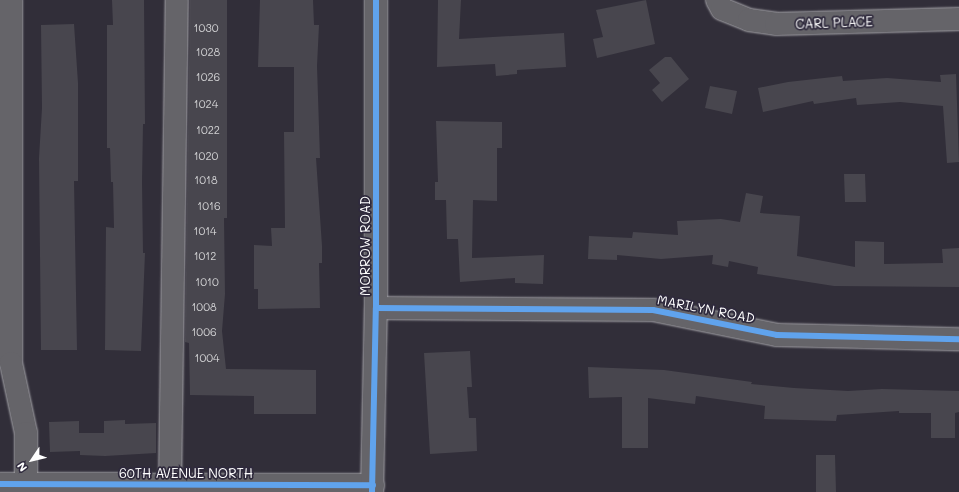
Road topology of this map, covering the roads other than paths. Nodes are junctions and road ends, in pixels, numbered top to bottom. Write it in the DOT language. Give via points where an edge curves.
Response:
graph roads {
  1 [pos="11,0"];
  2 [pos="177,0"];
  3 [pos="376,0"];
  4 [pos="718,0"];
  5 [pos="959,19"];
  6 [pos="376,308"];
  7 [pos="959,339"];
  8 [pos="0,484"];
  9 [pos="170,484"];
  10 [pos="26,488"];
  11 [pos="200,488"];
  12 [pos="373,488"];
  1 -- 10 [label="street" via="11,363 26,433"];
  2 -- 9 [label="street"];
  3 -- 6 [label="street, MORROW ROAD"];
  4 -- 5 [label="street, CARL PLACE" via="722,8 749,20 776,24"];
  6 -- 7 [label="street, MARILYN ROAD" via="653,310 777,334"];
  6 -- 12 [label="street, MORROW ROAD"];
  8 -- 10 [label="street, 60TH AVENUE NORTH"];
  9 -- 10 [label="street, 60TH AVENUE NORTH"];
  9 -- 11 [label="street, 60TH AVENUE NORTH"];
  11 -- 12 [label="street, 60TH AVENUE NORTH"];
}
